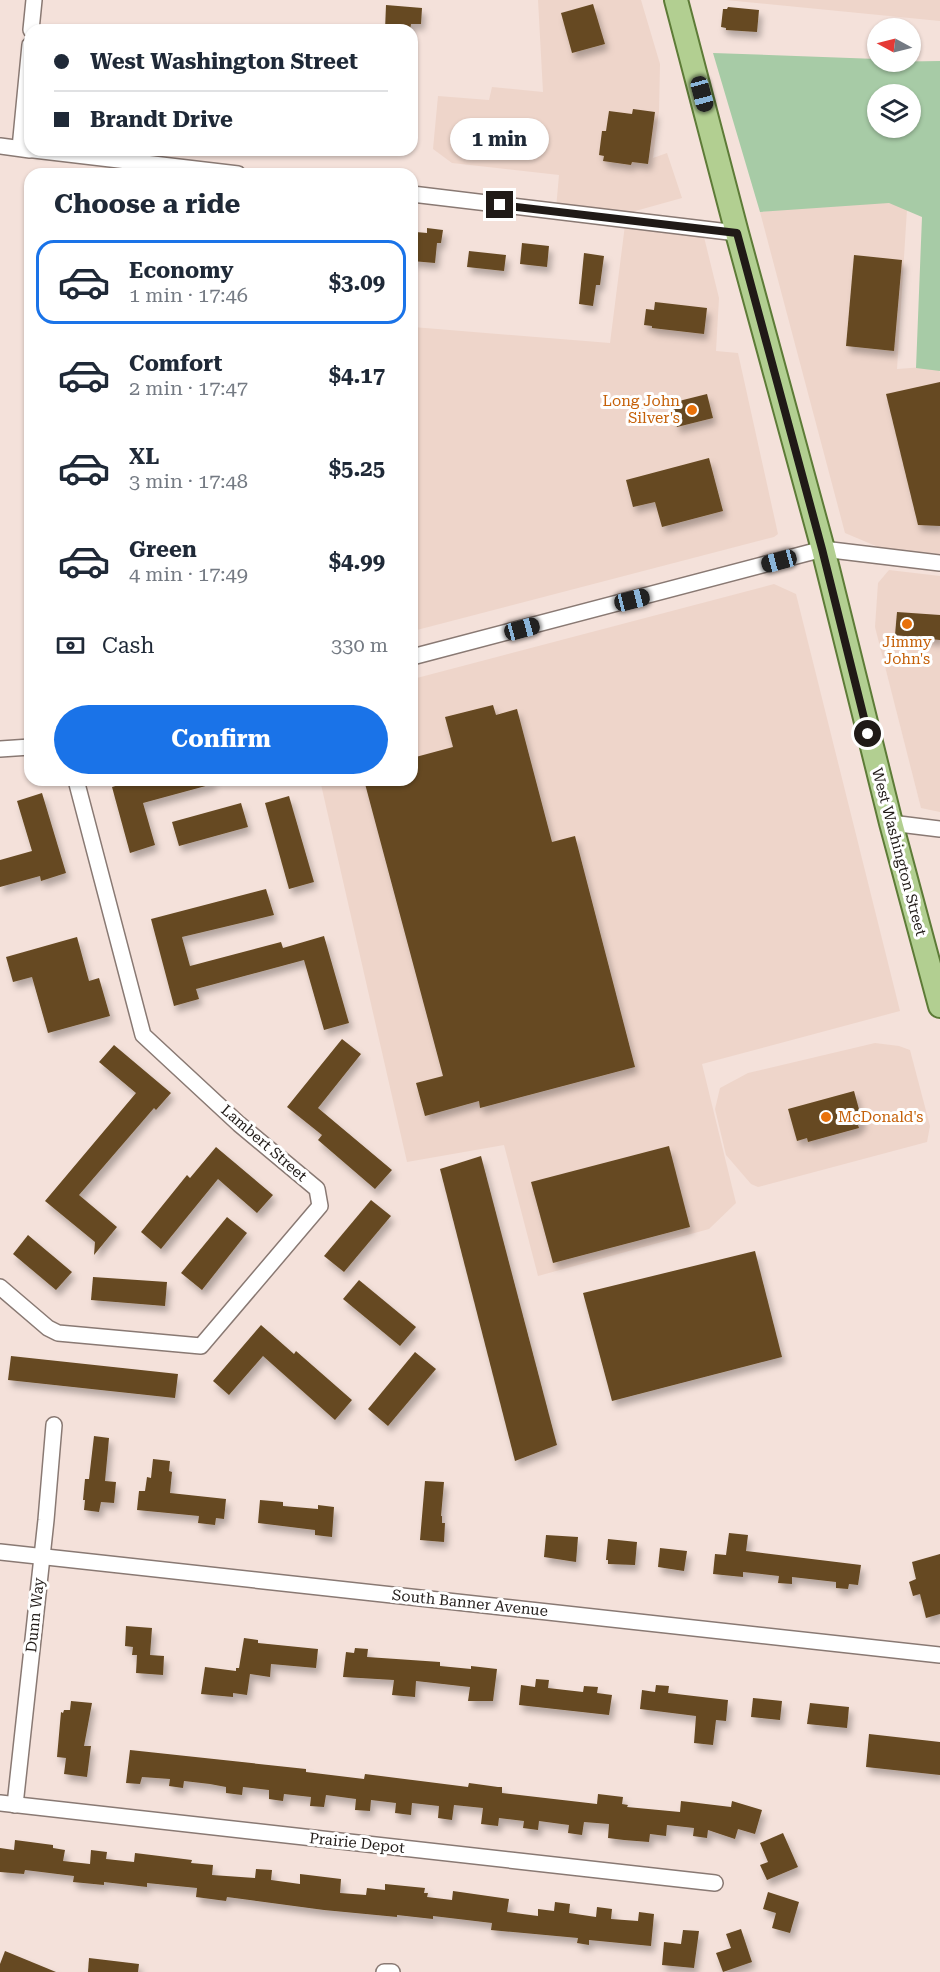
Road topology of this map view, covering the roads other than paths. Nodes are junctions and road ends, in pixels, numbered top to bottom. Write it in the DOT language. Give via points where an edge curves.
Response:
graph roads {
  1 [pos="34,0"];
  2 [pos="676,0"];
  3 [pos="32,24"];
  4 [pos="0,146"];
  5 [pos="24,149"];
  6 [pos="87,156"];
  7 [pos="188,168"];
  8 [pos="418,196"];
  9 [pos="737,233"];
  10 [pos="822,549"];
  11 [pos="940,563"];
  12 [pos="418,655"];
  13 [pos="24,747"];
  14 [pos="0,749"];
  15 [pos="78,786"];
  16 [pos="891,823"];
  17 [pos="940,829"];
  18 [pos="940,1006"];
  19 [pos="0,1287"];
  20 [pos="54,1425"];
  21 [pos="0,1552"];
  22 [pos="41,1556"];
  23 [pos="940,1655"];
  24 [pos="8,1804"];
  25 [pos="715,1883"];
  1 -- 3 [label="street"];
  2 -- 9 [label="main road, West Washington Street"];
  4 -- 5 [label="street"];
  6 -- 7 [label="street"];
  8 -- 9 [label="street"];
  9 -- 10 [label="main road, West Washington Street"];
  10 -- 11 [label="street"];
  10 -- 12 [label="street"];
  10 -- 16 [label="main road, West Washington Street"];
  13 -- 14 [label="street"];
  15 -- 19 [label="street, Lambert Street" via="143,1035 239,1124 317,1189 320,1206 201,1346 58,1333 48,1329"];
  16 -- 17 [label="street"];
  16 -- 18 [label="main road, West Washington Street"];
  20 -- 22 [label="street, Dunn Way"];
  21 -- 22 [label="street, South Banner Avenue"];
  22 -- 23 [label="street, South Banner Avenue"];
  22 -- 24 [label="street, Dunn Way"];
  24 -- 25 [label="street, Prairie Depot"];
}
